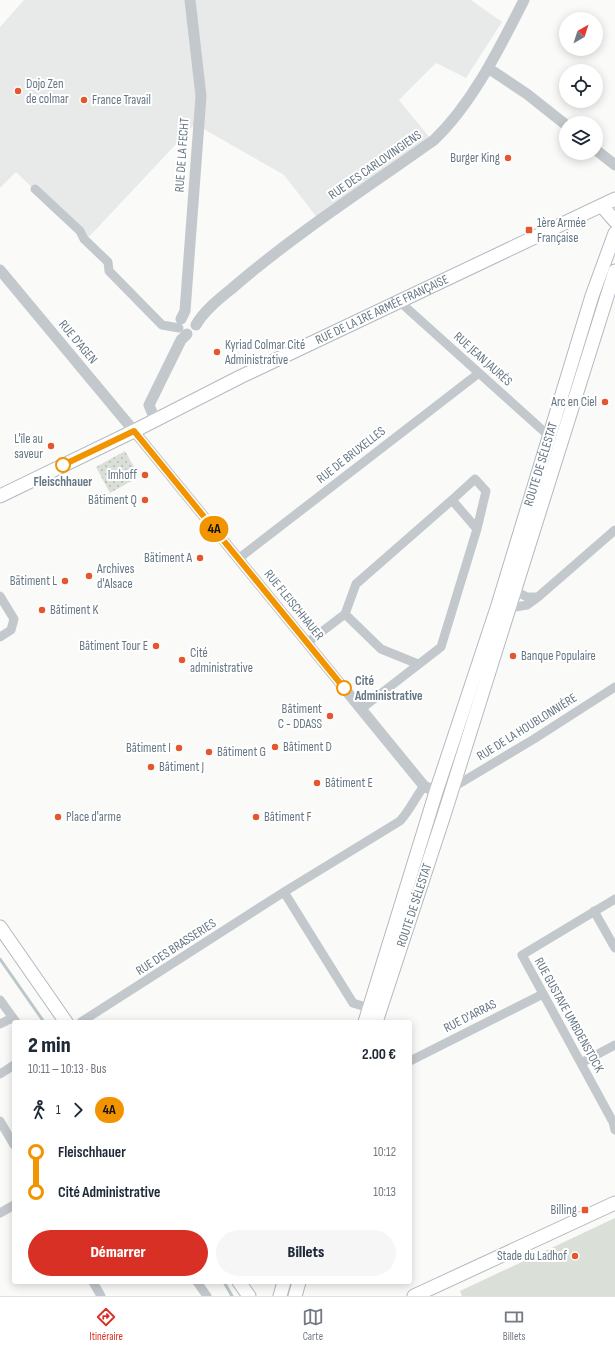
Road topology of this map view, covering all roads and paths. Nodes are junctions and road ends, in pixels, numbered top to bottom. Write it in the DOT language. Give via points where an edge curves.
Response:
graph roads {
  1 [pos="190,0"];
  2 [pos="524,0"];
  3 [pos="488,68"];
  4 [pos="559,119"];
  5 [pos="603,156"];
  6 [pos="615,166"];
  7 [pos="35,189"];
  8 [pos="615,199"];
  9 [pos="602,206"];
  10 [pos="615,221"];
  11 [pos="615,233"];
  12 [pos="0,270"];
  13 [pos="615,271"];
  14 [pos="400,302"];
  15 [pos="187,324"];
  16 [pos="479,372"];
  17 [pos="155,420"];
  18 [pos="134,431"];
  19 [pos="549,436"];
  20 [pos="0,496"];
  21 [pos="452,500"];
  22 [pos="477,529"];
  23 [pos="615,530"];
  24 [pos="238,559"];
  25 [pos="514,591"];
  26 [pos="0,596"];
  27 [pos="538,597"];
  28 [pos="504,606"];
  29 [pos="345,614"];
  30 [pos="0,638"];
  31 [pos="307,643"];
  32 [pos="418,664"];
  33 [pos="615,686"];
  34 [pos="361,709"];
  35 [pos="424,786"];
  36 [pos="452,788"];
  37 [pos="436,792"];
  38 [pos="284,892"];
  39 [pos="615,899"];
  40 [pos="594,911"];
  41 [pos="0,928"];
  42 [pos="615,948"];
  43 [pos="542,994"];
  44 [pos="0,1000"];
  45 [pos="369,1008"];
  46 [pos="14,1020"];
  47 [pos="65,1020"];
  48 [pos="84,1020"];
  49 [pos="366,1020"];
  50 [pos="377,1020"];
  51 [pos="12,1021"];
  52 [pos="0,1024"];
  53 [pos="615,1045"];
  54 [pos="412,1061"];
  55 [pos="581,1063"];
  56 [pos="12,1066"];
  57 [pos="0,1074"];
  58 [pos="0,1121"];
  59 [pos="615,1130"];
  60 [pos="12,1142"];
  61 [pos="615,1203"];
  62 [pos="12,1206"];
  63 [pos="0,1213"];
  64 [pos="94,1284"];
  65 [pos="198,1284"];
  66 [pos="240,1284"];
  67 [pos="283,1284"];
  68 [pos="299,1284"];
  69 [pos="101,1296"];
  70 [pos="207,1296"];
  71 [pos="249,1296"];
  72 [pos="280,1296"];
  73 [pos="296,1296"];
  74 [pos="414,1296"];
  1 -- 15 [label="street, RUE DE LA FECHT" via="201,96"];
  2 -- 3 [label="street, RUE DES CARLOVINGIENS"];
  3 -- 4 [label="street"];
  3 -- 15 [label="street, RUE DES CARLOVINGIENS" via="450,123 434,140 293,241"];
  5 -- 6 [label="street"];
  7 -- 15 [label="street" via="80,231 84,239 108,262 109,271 162,325"];
  8 -- 9 [label="main road, RUE DE LA 1RE ARMÉE FRANÇAISE"];
  9 -- 10 [label="main road"];
  9 -- 14 [label="main road, RUE DE LA 1RE ARMÉE FRANÇAISE"];
  11 -- 19 [label="main road, ROUTE DE SÉLESTAT" via="592,296"];
  12 -- 18 [label="street, RUE D'AGEN"];
  13 -- 25 [label="main road, ROUTE DE SÉLESTAT"];
  14 -- 16 [label="street, RUE JEAN JAURÈS"];
  14 -- 17 [label="main road, RUE DE LA 1RE ARMÉE FRANÇAISE"];
  15 -- 17 [label="street, RUE DE LA FECHT" via="149,405"];
  16 -- 19 [label="street, RUE JEAN JAURÈS"];
  16 -- 24 [label="street, RUE DE BRUXELLES"];
  17 -- 18 [label="main road, RUE DE LA 1RE ARMÉE FRANÇAISE"];
  18 -- 20 [label="main road, RUE DE LA 1RE ARMÉE FRANÇAISE"];
  18 -- 24 [label="street, RUE FLEISCHHAUER"];
  19 -- 28 [label="main road, ROUTE DE SÉLESTAT"];
  21 -- 22 [label="street"];
  21 -- 22 [label="street" via="475,479 486,491"];
  21 -- 29 [label="street" via="356,584"];
  22 -- 32 [label="street" via="441,646"];
  23 -- 27 [label="street"];
  24 -- 31 [label="street, RUE FLEISCHHAUER"];
  25 -- 27 [label="street"];
  25 -- 28 [label="main road, ROUTE DE SÉLESTAT"];
  26 -- 30 [label="street" via="14,619 11,630"];
  27 -- 28 [label="street" via="527,605"];
  28 -- 36 [label="main road, ROUTE DE SÉLESTAT"];
  28 -- 37 [label="main road, ROUTE DE SÉLESTAT"];
  29 -- 31 [label="street"];
  29 -- 32 [label="street" via="381,649"];
  31 -- 34 [label="street, RUE FLEISCHHAUER"];
  32 -- 34 [label="street"];
  33 -- 36 [label="street, RUE DE LA HOUBLONNIÈRE" via="534,740"];
  34 -- 35 [label="street, RUE FLEISCHHAUER"];
  35 -- 37 [label="street, RUE FLEISCHHAUER"];
  35 -- 38 [label="street, RUE DES BRASSERIES" via="414,798 410,811 400,822"];
  36 -- 37 [label="main road"];
  36 -- 50 [label="main road, ROUTE DE SÉLESTAT"];
  37 -- 45 [label="main road, ROUTE DE SÉLESTAT"];
  38 -- 45 [label="street" via="353,1003"];
  38 -- 48 [label="street, RUE DES BRASSERIES"];
  39 -- 40 [label="street"];
  40 -- 42 [label="street"];
  40 -- 43 [label="street, RUE GUSTAVE UMBDENSTOCK" via="522,955"];
  41 -- 47 [label="main road"];
  43 -- 54 [label="street, RUE D'ARRAS"];
  43 -- 55 [label="street, RUE GUSTAVE UMBDENSTOCK"];
  44 -- 46 [label="street"];
  45 -- 49 [label="main road, ROUTE DE SÉLESTAT"];
  51 -- 52 [label="street"];
  53 -- 55 [label="street"];
  55 -- 59 [label="street, RUE GUSTAVE UMBDENSTOCK"];
  56 -- 57 [label="street"];
  58 -- 60 [label="street"];
  61 -- 74 [label="main road"];
  62 -- 63 [label="street"];
  64 -- 69 [label="street"];
  65 -- 70 [label="street"];
  66 -- 71 [label="main road"];
  67 -- 72 [label="main road"];
  68 -- 73 [label="main road"];
}
